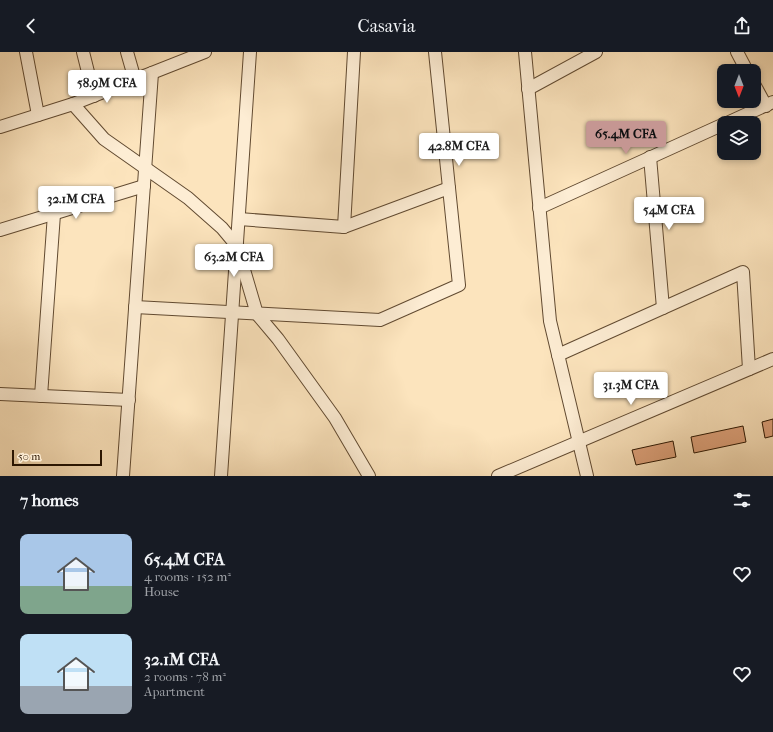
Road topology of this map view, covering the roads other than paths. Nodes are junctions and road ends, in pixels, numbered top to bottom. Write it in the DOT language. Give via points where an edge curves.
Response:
graph roads {
  1 [pos="26,52"];
  2 [pos="83,52"];
  3 [pos="127,52"];
  4 [pos="203,52"];
  5 [pos="250,52"];
  6 [pos="354,52"];
  7 [pos="435,52"];
  8 [pos="525,52"];
  9 [pos="596,52"];
  10 [pos="737,52"];
  11 [pos="743,64"];
  12 [pos="152,73"];
  13 [pos="135,80"];
  14 [pos="528,89"];
  15 [pos="761,93"];
  16 [pos="94,96"];
  17 [pos="73,104"];
  18 [pos="770,104"];
  19 [pos="38,115"];
  20 [pos="743,116"];
  21 [pos="0,127"];
  22 [pos="717,127"];
  23 [pos="650,157"];
  24 [pos="146,168"];
  25 [pos="144,186"];
  26 [pos="449,188"];
  27 [pos="539,208"];
  28 [pos="54,214"];
  29 [pos="238,219"];
  30 [pos="344,227"];
  31 [pos="0,230"];
  32 [pos="237,246"];
  33 [pos="135,307"];
  34 [pos="663,308"];
  35 [pos="232,312"];
  36 [pos="256,314"];
  37 [pos="558,355"];
  38 [pos="773,359"];
  39 [pos="749,369"];
  40 [pos="0,394"];
  41 [pos="42,396"];
  42 [pos="129,400"];
  43 [pos="579,441"];
  44 [pos="123,476"];
  45 [pos="221,476"];
  46 [pos="369,476"];
  47 [pos="498,476"];
  48 [pos="587,476"];
  1 -- 19 [label="street"];
  2 -- 16 [label="street"];
  3 -- 13 [label="street"];
  4 -- 12 [label="street"];
  5 -- 29 [label="street"];
  6 -- 30 [label="street"];
  7 -- 26 [label="street"];
  8 -- 14 [label="street"];
  9 -- 14 [label="street"];
  10 -- 11 [label="street"];
  12 -- 13 [label="street"];
  12 -- 24 [label="street"];
  13 -- 16 [label="street"];
  14 -- 27 [label="street"];
  15 -- 18 [label="street"];
  16 -- 17 [label="street"];
  17 -- 19 [label="street"];
  17 -- 24 [label="street" via="104,139"];
  18 -- 20 [label="street"];
  19 -- 21 [label="street"];
  22 -- 23 [label="street"];
  23 -- 27 [label="street"];
  23 -- 34 [label="street"];
  24 -- 25 [label="street"];
  24 -- 32 [label="street" via="188,198 222,228"];
  25 -- 28 [label="street"];
  25 -- 33 [label="street"];
  26 -- 30 [label="street"];
  26 -- 36 [label="street" via="459,285 380,320"];
  27 -- 37 [label="street" via="550,321"];
  28 -- 31 [label="street"];
  28 -- 41 [label="street"];
  29 -- 30 [label="street"];
  29 -- 32 [label="street"];
  32 -- 35 [label="street"];
  32 -- 36 [label="street"];
  33 -- 35 [label="street"];
  33 -- 42 [label="street"];
  34 -- 37 [label="street"];
  34 -- 39 [label="street" via="743,272"];
  35 -- 36 [label="street"];
  35 -- 45 [label="street"];
  36 -- 46 [label="street" via="278,339 335,418"];
  37 -- 43 [label="street"];
  38 -- 39 [label="street"];
  39 -- 43 [label="street"];
  40 -- 41 [label="street"];
  41 -- 42 [label="street"];
  42 -- 44 [label="street"];
  43 -- 47 [label="street"];
  43 -- 48 [label="street"];
}
